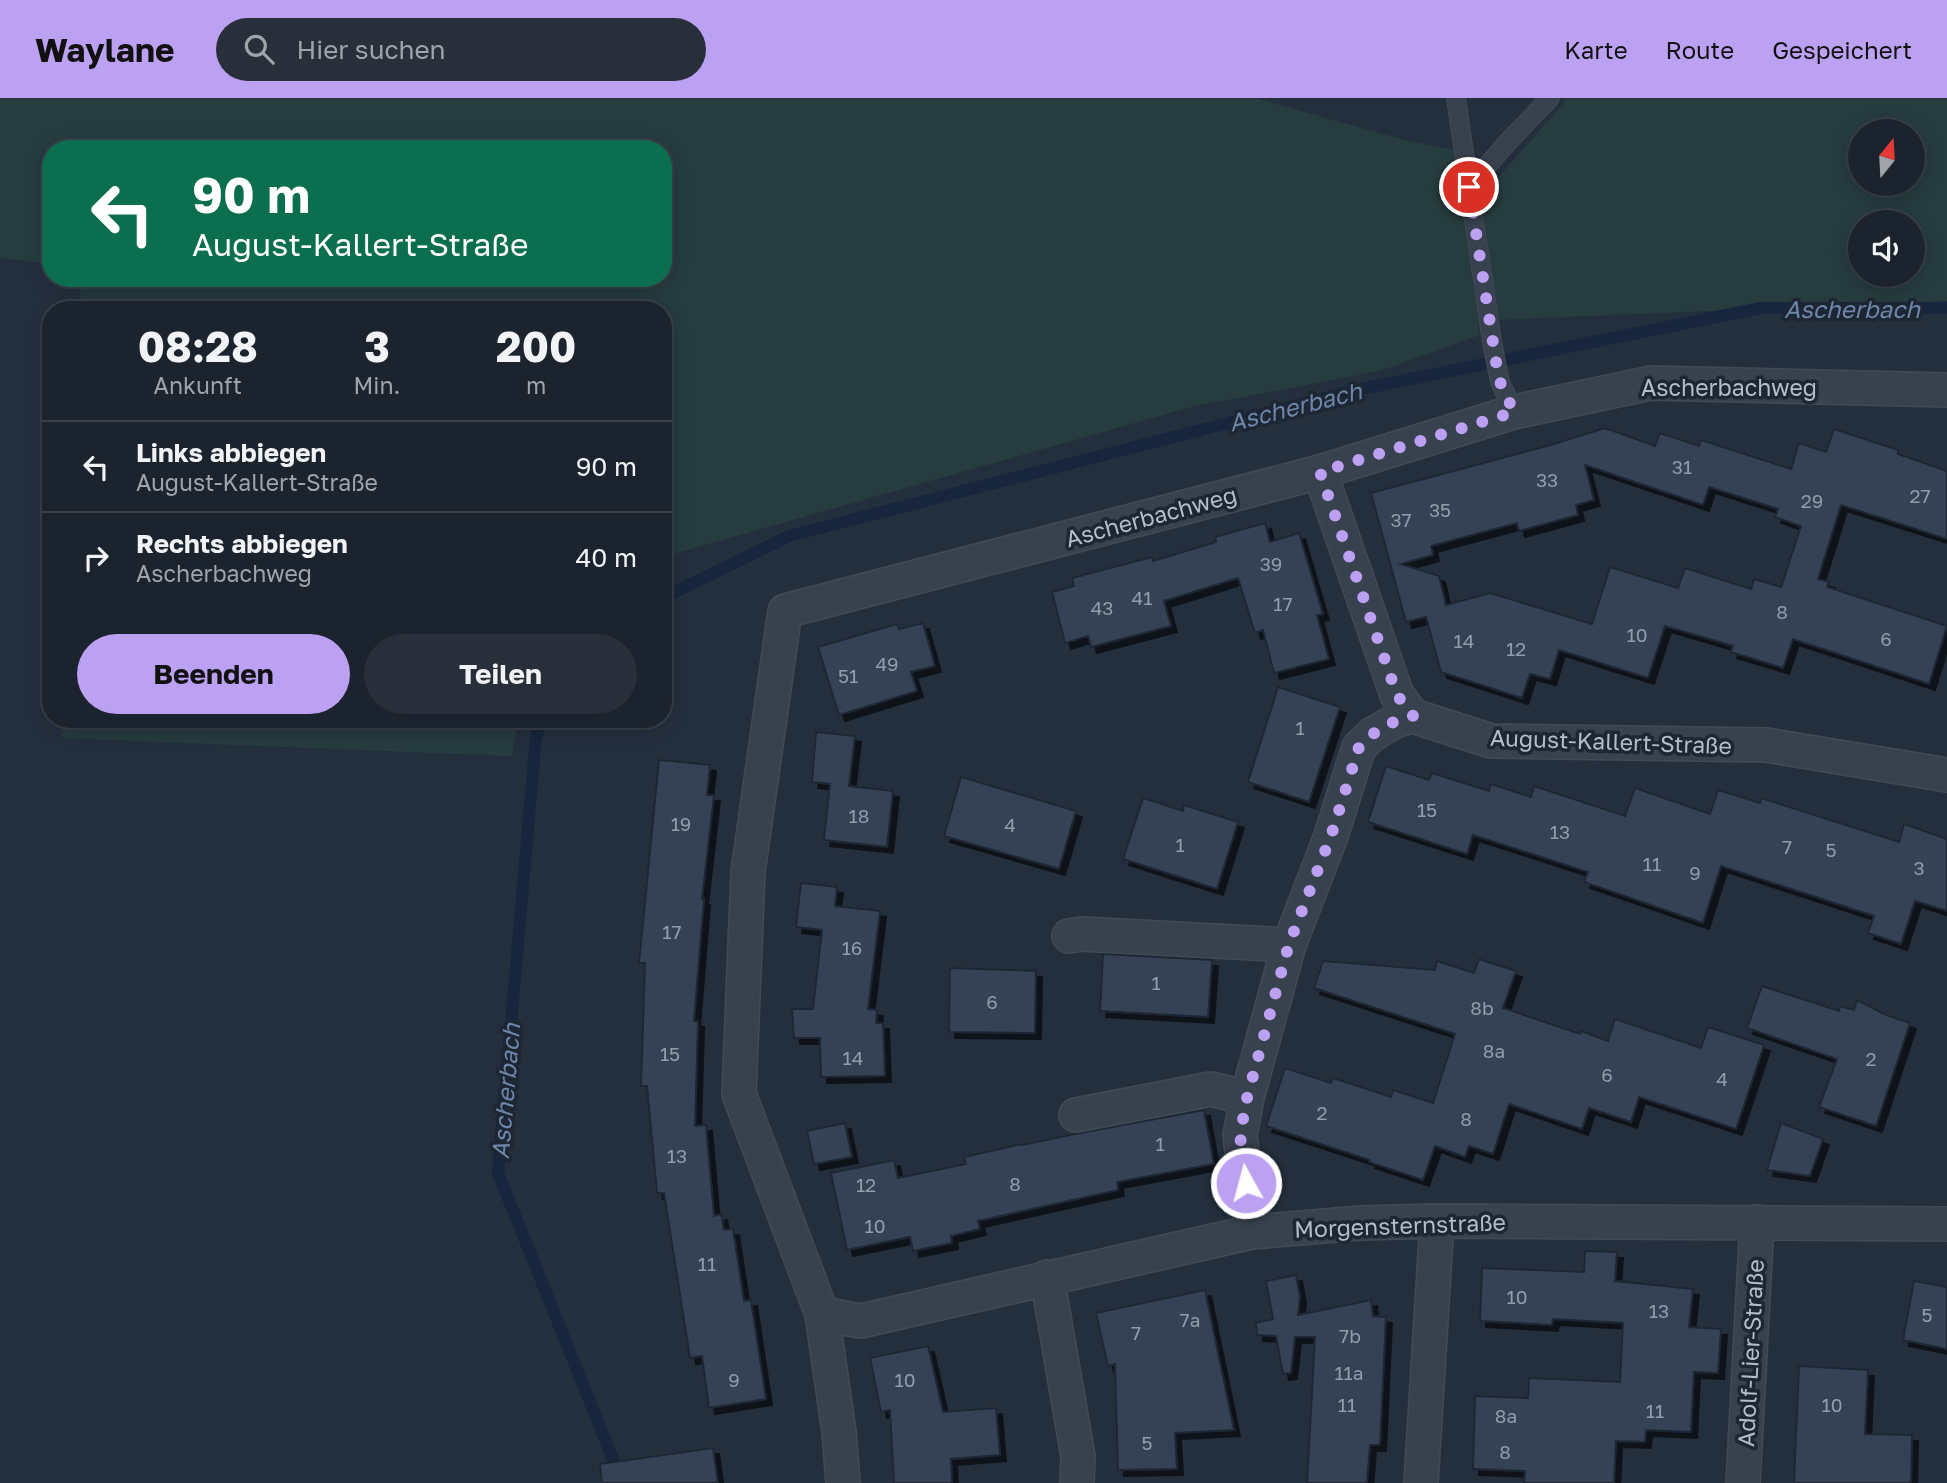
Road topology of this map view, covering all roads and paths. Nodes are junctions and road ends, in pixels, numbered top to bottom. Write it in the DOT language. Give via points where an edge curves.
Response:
graph roads {
  1 [pos="1456,98"];
  2 [pos="1550,98"];
  3 [pos="1469,187"];
  4 [pos="1947,390"];
  5 [pos="1514,412"];
  6 [pos="1320,472"];
  7 [pos="1413,716"];
  8 [pos="1947,775"];
  9 [pos="1069,936"];
  10 [pos="1289,944"];
  11 [pos="1247,1098"];
  12 [pos="1076,1115"];
  13 [pos="1437,1221"];
  14 [pos="1757,1222"];
  15 [pos="1947,1224"];
  16 [pos="1251,1232"];
  17 [pos="1046,1277"];
  18 [pos="822,1314"];
  19 [pos="843,1483"];
  20 [pos="1077,1483"];
  21 [pos="1422,1483"];
  22 [pos="1742,1483"];
  1 -- 3 [label="lane"];
  2 -- 3 [label="lane"];
  3 -- 5 [label="lane" via="1492,342 1500,382"];
  4 -- 5 [label="street, Ascherbachweg" via="1651,383"];
  5 -- 6 [label="street, Ascherbachweg"];
  6 -- 7 [label="street" via="1397,695"];
  6 -- 18 [label="street, Ascherbachweg" via="785,611 748,872 739,1094"];
  7 -- 8 [label="street, August-Kallert-Straße" via="1491,741 1766,745"];
  7 -- 10 [label="street" via="1397,720 1359,747"];
  9 -- 10 [label="street"];
  10 -- 11 [label="street"];
  11 -- 12 [label="street" via="1211,1089"];
  11 -- 16 [label="street" via="1240,1135"];
  13 -- 14 [label="street, Morgensternstraße"];
  13 -- 16 [label="street, Morgensternstraße"];
  13 -- 21 [label="street"];
  14 -- 15 [label="street, Morgensternstraße"];
  14 -- 22 [label="street, Adolf-Lier-Straße"];
  16 -- 17 [label="street, Morgensternstraße"];
  17 -- 18 [label="street, Morgensternstraße" via="861,1321"];
  17 -- 20 [label="street" via="1078,1456"];
  18 -- 19 [label="street"];
}
